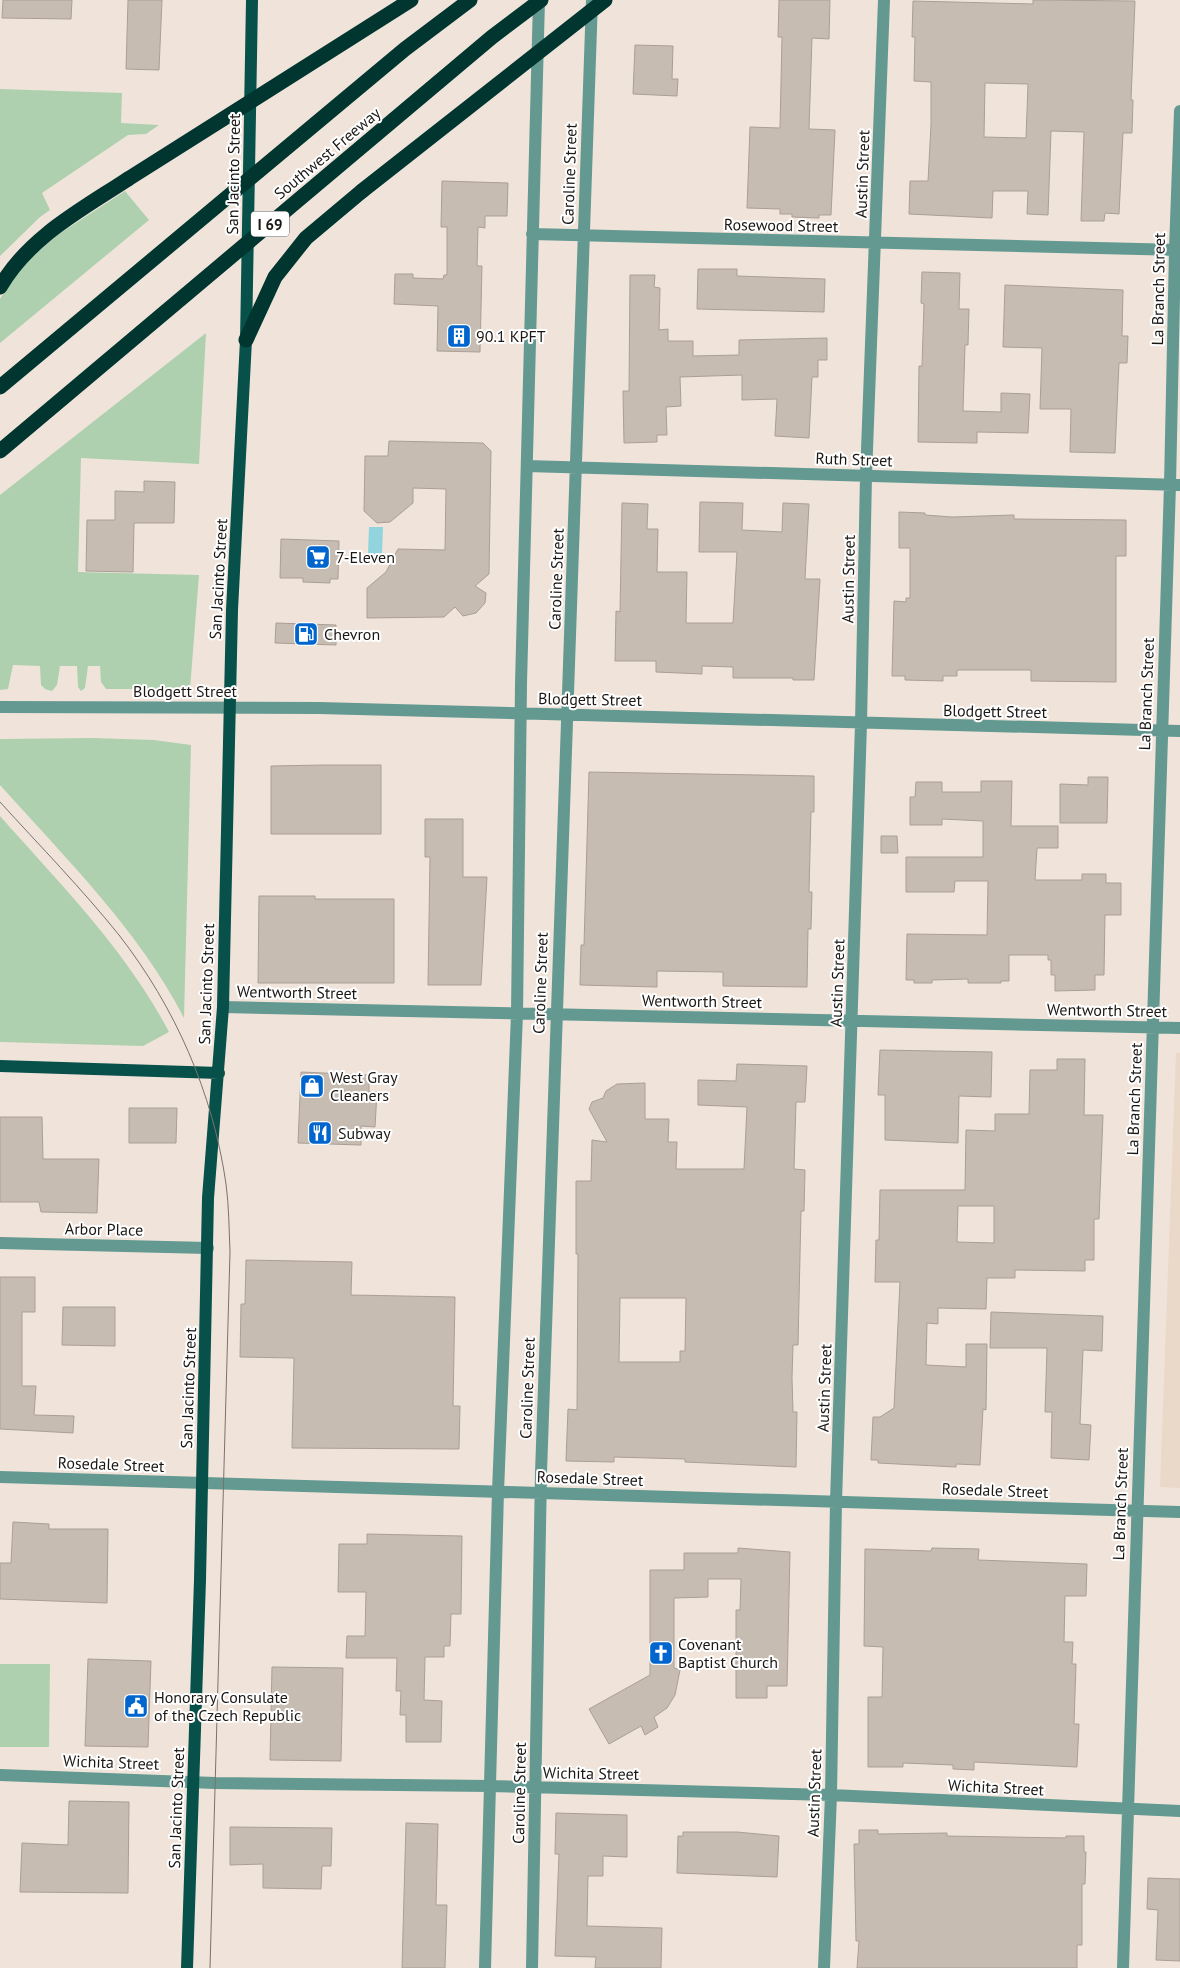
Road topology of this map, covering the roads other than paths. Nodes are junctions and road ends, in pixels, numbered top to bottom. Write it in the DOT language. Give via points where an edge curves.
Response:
graph roads {
  1 [pos="252,0"];
  2 [pos="411,0"];
  3 [pos="470,0"];
  4 [pos="540,0"];
  5 [pos="592,0"];
  6 [pos="605,0"];
  7 [pos="884,0"];
  8 [pos="1180,111"];
  9 [pos="532,234"];
  10 [pos="583,236"];
  11 [pos="876,244"];
  12 [pos="1177,250"];
  13 [pos="0,287"];
  14 [pos="246,340"];
  15 [pos="0,386"];
  16 [pos="0,452"];
  17 [pos="528,466"];
  18 [pos="576,469"];
  19 [pos="866,476"];
  20 [pos="1175,485"];
  21 [pos="0,707"];
  22 [pos="230,708"];
  23 [pos="522,714"];
  24 [pos="568,714"];
  25 [pos="861,724"];
  26 [pos="1161,731"];
  27 [pos="1180,731"];
  28 [pos="223,1007"];
  29 [pos="517,1014"];
  30 [pos="555,1015"];
  31 [pos="852,1020"];
  32 [pos="1152,1028"];
  33 [pos="1180,1028"];
  34 [pos="0,1066"];
  35 [pos="218,1074"];
  36 [pos="0,1243"];
  37 [pos="208,1248"];
  38 [pos="0,1477"];
  39 [pos="202,1483"];
  40 [pos="498,1492"];
  41 [pos="540,1493"];
  42 [pos="836,1502"];
  43 [pos="1136,1510"];
  44 [pos="1180,1512"];
  45 [pos="0,1775"];
  46 [pos="194,1781"];
  47 [pos="490,1786"];
  48 [pos="535,1788"];
  49 [pos="831,1795"];
  50 [pos="1127,1810"];
  51 [pos="1180,1811"];
  52 [pos="187,1968"];
  53 [pos="485,1968"];
  54 [pos="532,1968"];
  55 [pos="824,1968"];
  56 [pos="1122,1968"];
  1 -- 14 [label="main road, San Jacinto Street"];
  2 -- 13 [label="highway, bridge" via="128,179 34,243 10,269"];
  3 -- 15 [label="highway, Southwest Freeway, bridge" via="405,50"];
  4 -- 9 [label="street, Caroline Street"];
  4 -- 16 [label="highway, Southwest Freeway / I 69, bridge"];
  5 -- 10 [label="street, Caroline Street"];
  6 -- 14 [label="highway, bridge" via="306,238 274,277"];
  7 -- 11 [label="street, Austin Street"];
  8 -- 12 [label="street, La Branch Street"];
  9 -- 10 [label="street, Rosewood Street"];
  9 -- 17 [label="street, Caroline Street"];
  10 -- 11 [label="street, Rosewood Street"];
  10 -- 18 [label="street, Caroline Street"];
  11 -- 12 [label="street, Rosewood Street"];
  11 -- 19 [label="street, Austin Street"];
  12 -- 20 [label="street, La Branch Street"];
  14 -- 22 [label="main road, San Jacinto Street"];
  17 -- 18 [label="street, Ruth Street"];
  17 -- 23 [label="street, Caroline Street"];
  18 -- 19 [label="street, Ruth Street"];
  18 -- 24 [label="street, Caroline Street"];
  19 -- 20 [label="street, Ruth Street"];
  19 -- 25 [label="street, Austin Street"];
  20 -- 26 [label="street, La Branch Street"];
  21 -- 22 [label="street, Blodgett Street"];
  22 -- 23 [label="street, Blodgett Street"];
  22 -- 28 [label="main road, San Jacinto Street"];
  23 -- 24 [label="street, Blodgett Street"];
  23 -- 29 [label="street, Caroline Street"];
  24 -- 25 [label="street, Blodgett Street"];
  24 -- 30 [label="street, Caroline Street"];
  25 -- 26 [label="street, Blodgett Street"];
  25 -- 31 [label="street, Austin Street"];
  26 -- 27 [label="street, Blodgett Street"];
  26 -- 32 [label="street, La Branch Street"];
  28 -- 29 [label="street, Wentworth Street"];
  28 -- 35 [label="main road, San Jacinto Street"];
  29 -- 30 [label="street, Wentworth Street"];
  29 -- 40 [label="street, Caroline Street"];
  30 -- 31 [label="street, Wentworth Street"];
  30 -- 41 [label="street, Caroline Street"];
  31 -- 32 [label="street, Wentworth Street"];
  31 -- 42 [label="street, Austin Street"];
  32 -- 33 [label="street, Wentworth Street"];
  32 -- 43 [label="street, La Branch Street"];
  34 -- 35 [label="main road"];
  35 -- 37 [label="main road, San Jacinto Street" via="208,1198"];
  36 -- 37 [label="street, Arbor Place"];
  37 -- 39 [label="main road, San Jacinto Street"];
  38 -- 39 [label="street, Rosedale Street"];
  39 -- 40 [label="street, Rosedale Street"];
  39 -- 46 [label="main road, San Jacinto Street"];
  40 -- 41 [label="street, Rosedale Street"];
  40 -- 47 [label="street, Caroline Street"];
  41 -- 42 [label="street, Rosedale Street"];
  41 -- 48 [label="street, Caroline Street"];
  42 -- 43 [label="street, Rosedale Street"];
  42 -- 49 [label="street, Austin Street"];
  43 -- 44 [label="street, Rosedale Street"];
  43 -- 50 [label="street, La Branch Street"];
  45 -- 46 [label="street, Wichita Street"];
  46 -- 47 [label="street, Wichita Street"];
  46 -- 52 [label="main road, San Jacinto Street"];
  47 -- 48 [label="street, Wichita Street"];
  47 -- 53 [label="street, Caroline Street"];
  48 -- 49 [label="street, Wichita Street"];
  48 -- 54 [label="street, Caroline Street"];
  49 -- 50 [label="street, Wichita Street"];
  49 -- 55 [label="street, Austin Street"];
  50 -- 51 [label="street, Wichita Street"];
  50 -- 56 [label="street, La Branch Street"];
}
